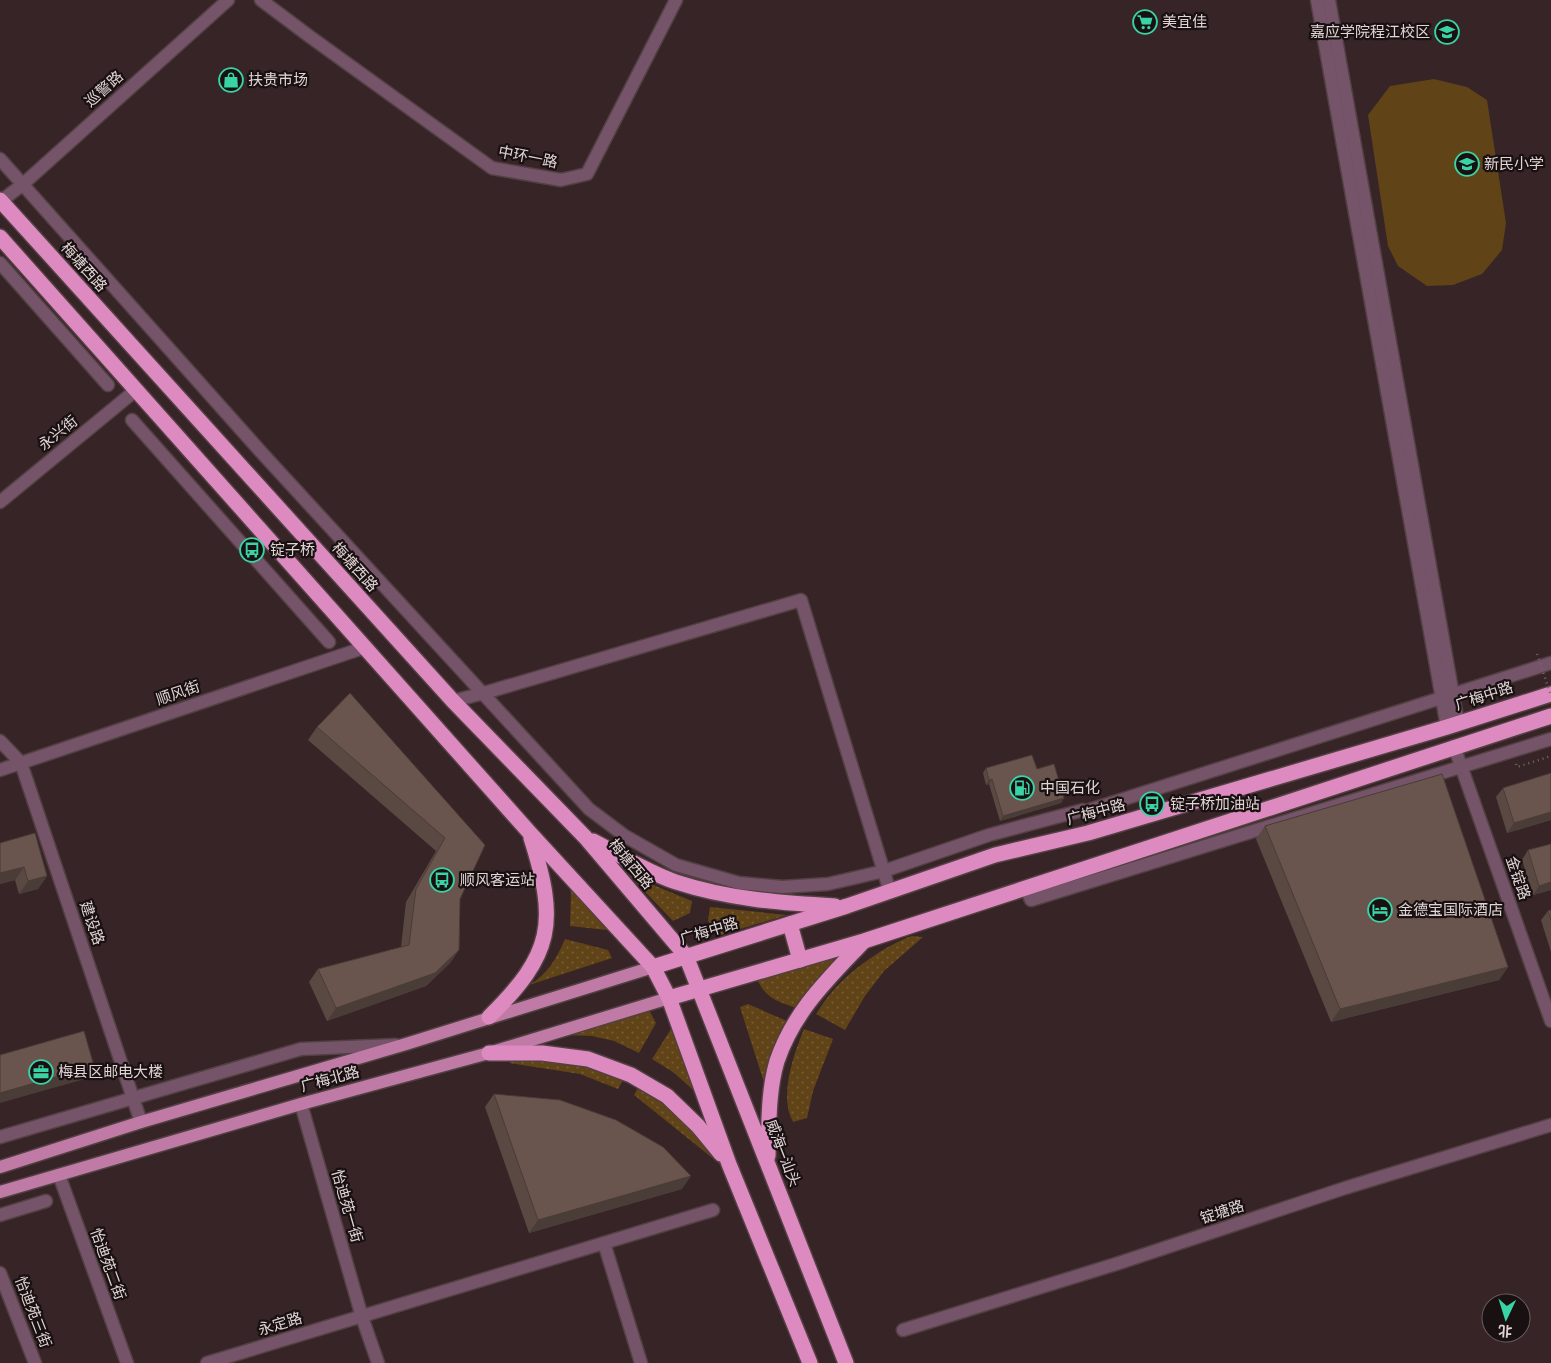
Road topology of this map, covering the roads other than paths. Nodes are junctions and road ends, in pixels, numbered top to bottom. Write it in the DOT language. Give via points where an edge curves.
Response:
graph roads {
  1 [pos="228,0"];
  2 [pos="261,0"];
  3 [pos="676,0"];
  4 [pos="1317,0"];
  5 [pos="1329,0"];
  6 [pos="0,159"];
  7 [pos="22,185"];
  8 [pos="0,201"];
  9 [pos="0,237"];
  10 [pos="0,263"];
  11 [pos="108,384"];
  12 [pos="136,390"];
  13 [pos="132,420"];
  14 [pos="0,502"];
  15 [pos="329,642"];
  16 [pos="366,647"];
  17 [pos="1551,663"];
  18 [pos="484,693"];
  19 [pos="1551,695"];
  20 [pos="1447,697"];
  21 [pos="453,701"];
  22 [pos="1551,716"];
  23 [pos="1452,725"];
  24 [pos="1551,739"];
  25 [pos="0,741"];
  26 [pos="1454,746"];
  27 [pos="21,763"];
  28 [pos="1461,766"];
  29 [pos="0,770"];
  30 [pos="530,832"];
  31 [pos="586,837"];
  32 [pos="884,871"];
  33 [pos="1026,888"];
  34 [pos="890,892"];
  35 [pos="847,906"];
  36 [pos="790,924"];
  37 [pos="864,941"];
  38 [pos="686,956"];
  39 [pos="800,960"];
  40 [pos="652,967"];
  41 [pos="699,990"];
  42 [pos="670,998"];
  43 [pos="489,1017"];
  44 [pos="1551,1021"];
  45 [pos="406,1044"];
  46 [pos="489,1053"];
  47 [pos="133,1098"];
  48 [pos="300,1104"];
  49 [pos="141,1122"];
  50 [pos="1551,1125"];
  51 [pos="0,1137"];
  52 [pos="768,1161"];
  53 [pos="729,1164"];
  54 [pos="0,1167"];
  55 [pos="59,1175"];
  56 [pos="0,1192"];
  57 [pos="46,1201"];
  58 [pos="712,1210"];
  59 [pos="0,1215"];
  60 [pos="604,1243"];
  61 [pos="0,1273"];
  62 [pos="362,1317"];
  63 [pos="903,1330"];
  64 [pos="35,1363"];
  65 [pos="126,1363"];
  66 [pos="207,1363"];
  67 [pos="378,1363"];
  68 [pos="641,1363"];
  69 [pos="810,1363"];
  70 [pos="846,1363"];
  1 -- 7 [label="street, 巡警路"];
  2 -- 3 [label="street, 中环一路" via="492,168 561,180 587,174"];
  4 -- 20 [label="street"];
  5 -- 20 [label="street"];
  6 -- 7 [label="street"];
  7 -- 8 [label="street, 巡警路"];
  7 -- 18 [label="street" via="261,452"];
  8 -- 21 [label="highway, 梅塘西路"];
  9 -- 12 [label="highway"];
  10 -- 11 [label="street"];
  12 -- 14 [label="street, 永兴街"];
  12 -- 16 [label="highway"];
  13 -- 15 [label="street"];
  16 -- 27 [label="street, 顺风街"];
  16 -- 30 [label="highway"];
  17 -- 20 [label="street"];
  18 -- 21 [label="street"];
  18 -- 32 [label="street" via="589,809 625,836 676,866 739,882 782,887 828,884"];
  18 -- 32 [label="street" via="801,600"];
  19 -- 23 [label="highway, 广梅中路"];
  20 -- 23 [label="street"];
  20 -- 32 [label="street" via="1083,812 989,835"];
  21 -- 31 [label="highway, 梅塘西路"];
  22 -- 26 [label="highway"];
  23 -- 34 [label="highway, 广梅中路" via="1088,834 995,855"];
  24 -- 28 [label="street"];
  25 -- 27 [label="street, 建设路"];
  26 -- 28 [label="street, 金锭路"];
  26 -- 33 [label="highway"];
  27 -- 29 [label="street, 顺风街"];
  27 -- 47 [label="street, 建设路"];
  28 -- 33 [label="street" via="1030,900"];
  28 -- 44 [label="street, 金锭路"];
  30 -- 40 [label="highway"];
  30 -- 43 [label="highway" via="546,897 544,939 538,957 524,978"];
  31 -- 35 [label="highway" via="676,881 738,898"];
  31 -- 38 [label="highway, 梅塘西路"];
  32 -- 34 [label="street"];
  33 -- 37 [label="highway"];
  34 -- 35 [label="highway, 广梅中路"];
  35 -- 36 [label="highway, 广梅中路"];
  36 -- 38 [label="highway, 广梅中路"];
  36 -- 39 [label="highway"];
  37 -- 39 [label="highway"];
  37 -- 52 [label="highway" via="809,1000 790,1029 775,1072"];
  38 -- 40 [label="highway, 广梅中路"];
  38 -- 41 [label="highway, 威海—汕头"];
  39 -- 41 [label="highway"];
  40 -- 42 [label="highway"];
  40 -- 43 [label="main road, 广梅北路"];
  41 -- 42 [label="highway"];
  41 -- 52 [label="highway, 威海—汕头"];
  42 -- 46 [label="main road, 广梅北路"];
  42 -- 53 [label="highway"];
  43 -- 45 [label="main road, 广梅北路"];
  45 -- 47 [label="street" via="301,1049"];
  45 -- 49 [label="main road, 广梅北路"];
  46 -- 48 [label="main road, 广梅北路"];
  46 -- 53 [label="highway" via="542,1053 588,1059 631,1075 667,1096 698,1126"];
  47 -- 49 [label="street, 建设路"];
  47 -- 51 [label="street"];
  48 -- 55 [label="main road, 广梅北路"];
  48 -- 62 [label="street, 怡迪苑一街"];
  49 -- 54 [label="main road, 广梅北路"];
  50 -- 63 [label="street, 锭塘路"];
  52 -- 70 [label="highway, 威海—汕头"];
  53 -- 69 [label="highway"];
  55 -- 56 [label="main road, 广梅北路"];
  55 -- 65 [label="street, 怡迪苑二街"];
  57 -- 59 [label="street"];
  58 -- 60 [label="street, 永定路"];
  60 -- 62 [label="street, 永定路"];
  60 -- 68 [label="street"];
  61 -- 64 [label="street, 怡迪苑三街"];
  62 -- 66 [label="street, 永定路"];
  62 -- 67 [label="street, 怡迪苑一街"];
}
